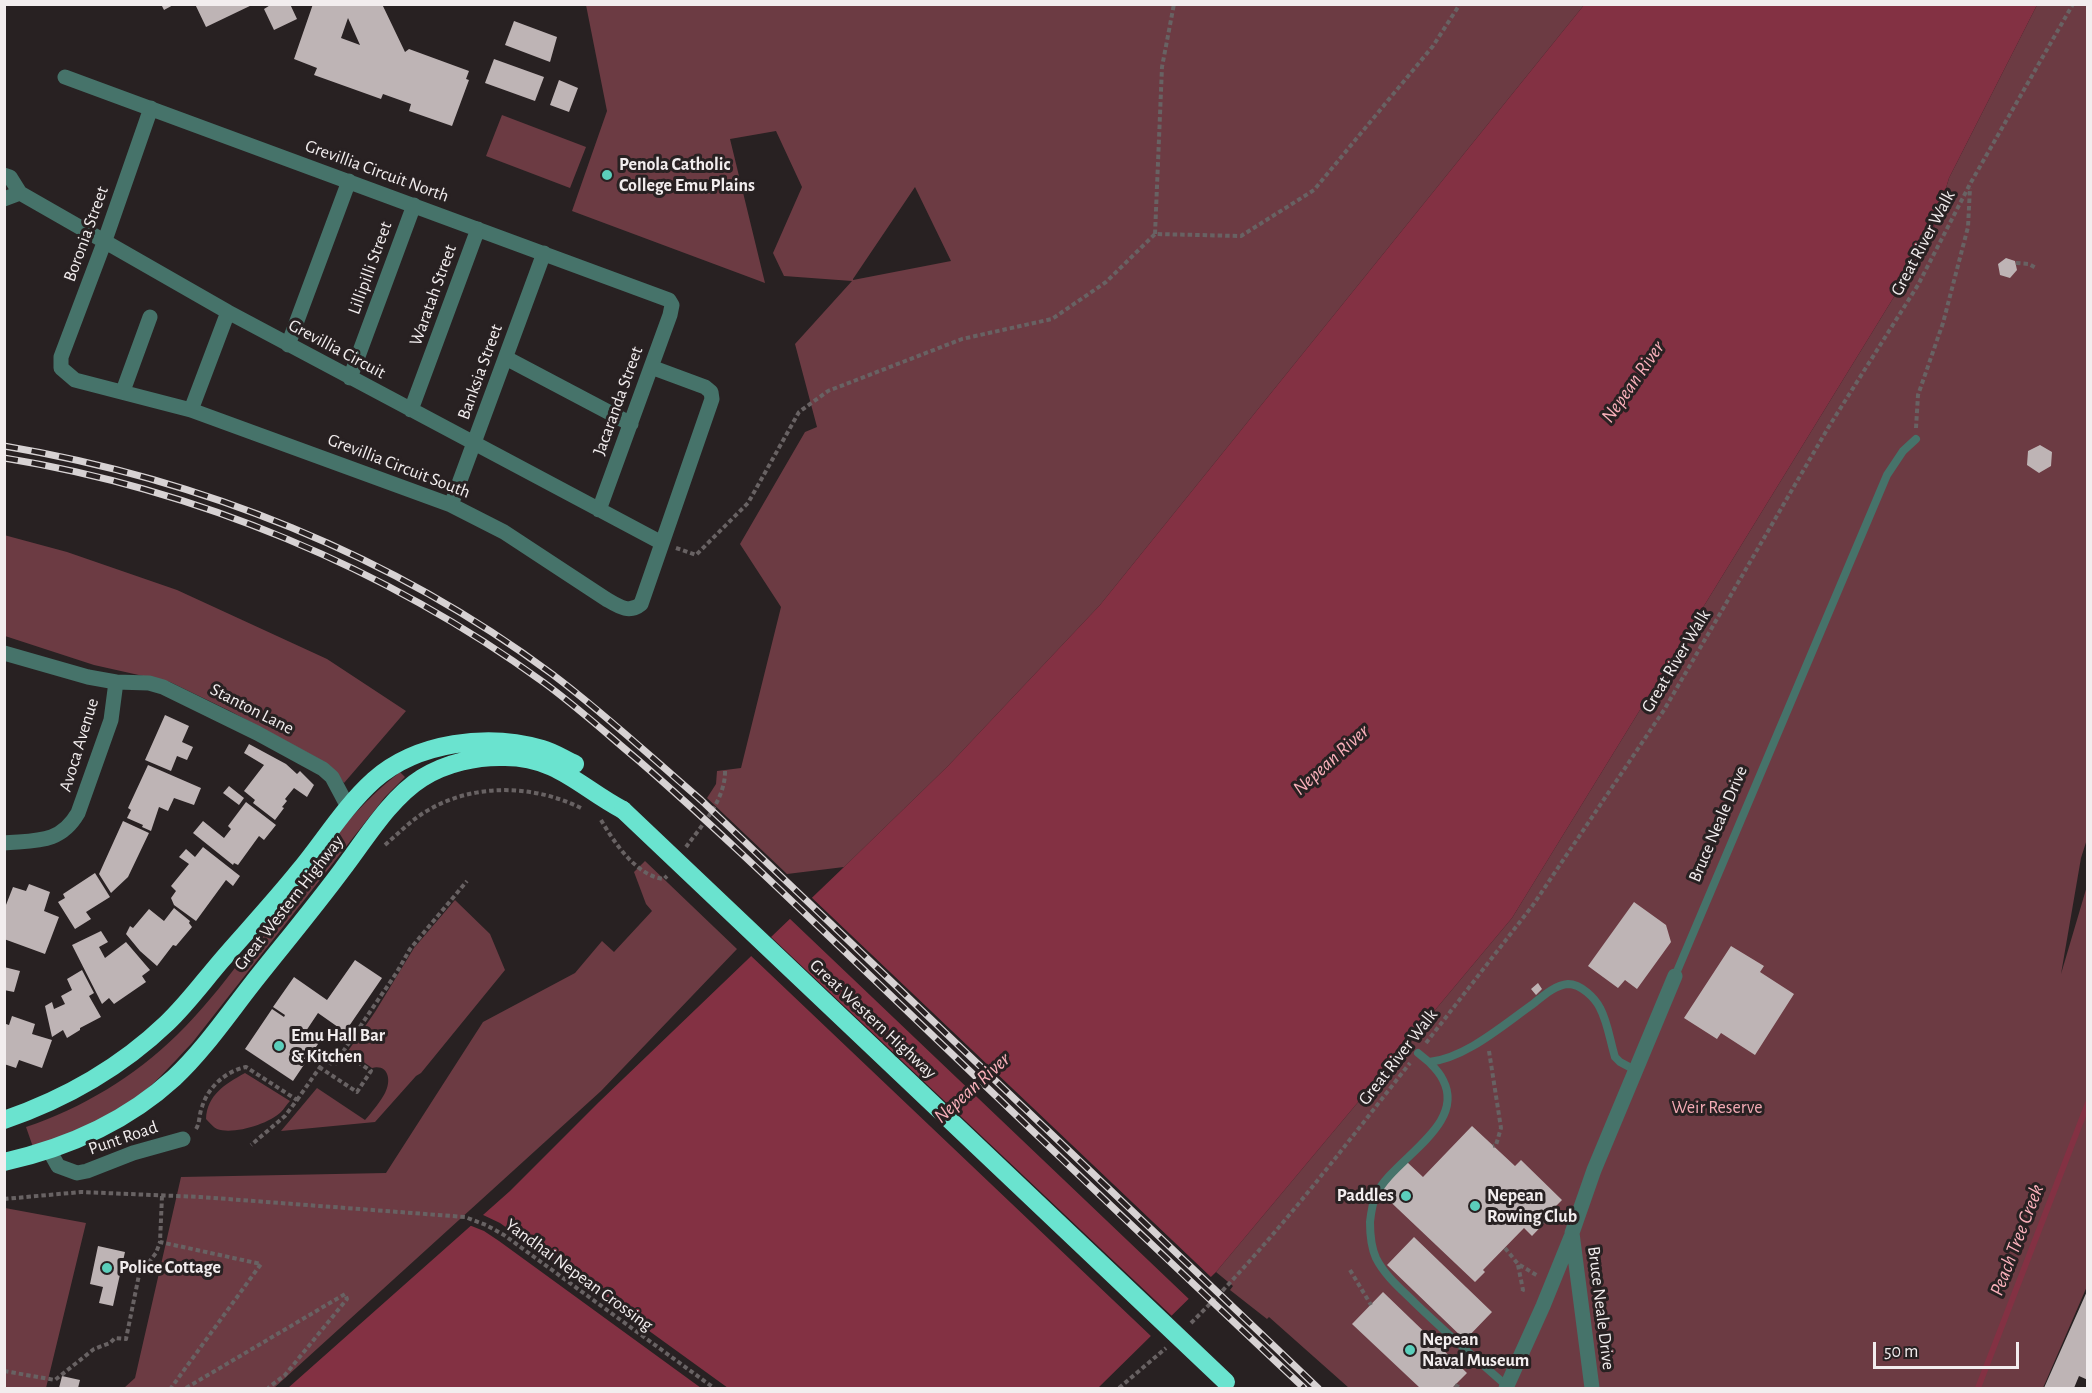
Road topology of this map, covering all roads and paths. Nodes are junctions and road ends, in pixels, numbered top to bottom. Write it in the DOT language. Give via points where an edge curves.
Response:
graph roads {
  1 [pos="1174,4"];
  2 [pos="1460,4"];
  3 [pos="2073,4"];
  4 [pos="65,77"];
  5 [pos="151,108"];
  6 [pos="4,176"];
  7 [pos="349,181"];
  8 [pos="1970,184"];
  9 [pos="20,193"];
  10 [pos="4,199"];
  11 [pos="414,205"];
  12 [pos="478,229"];
  13 [pos="1155,234"];
  14 [pos="104,243"];
  15 [pos="544,253"];
  16 [pos="2016,263"];
  17 [pos="2036,268"];
  18 [pos="672,305"];
  19 [pos="228,312"];
  20 [pos="150,317"];
  21 [pos="288,345"];
  22 [pos="506,358"];
  23 [pos="651,367"];
  24 [pos="64,372"];
  25 [pos="350,378"];
  26 [pos="123,391"];
  27 [pos="191,410"];
  28 [pos="411,410"];
  29 [pos="630,424"];
  30 [pos="1916,439"];
  31 [pos="474,444"];
  32 [pos="451,505"];
  33 [pos="599,510"];
  34 [pos="662,543"];
  35 [pos="4,653"];
  36 [pos="116,682"];
  37 [pos="348,807"];
  38 [pos="588,811"];
  39 [pos="599,816"];
  40 [pos="618,817"];
  41 [pos="4,843"];
  42 [pos="383,847"];
  43 [pos="467,881"];
  44 [pos="1675,976"];
  45 [pos="1489,1035"];
  46 [pos="343,1052"];
  47 [pos="1418,1053"];
  48 [pos="1429,1062"];
  49 [pos="320,1067"];
  50 [pos="1635,1070"];
  51 [pos="297,1100"];
  52 [pos="4,1120"];
  53 [pos="183,1139"];
  54 [pos="251,1145"];
  55 [pos="1493,1146"];
  56 [pos="49,1150"];
  57 [pos="4,1162"];
  58 [pos="162,1196"];
  59 [pos="4,1199"];
  60 [pos="1572,1233"];
  61 [pos="160,1242"];
  62 [pos="1505,1248"];
  63 [pos="1518,1264"];
  64 [pos="1350,1270"];
  65 [pos="1231,1283"];
  66 [pos="1553,1283"];
  67 [pos="1521,1294"];
  68 [pos="1371,1305"];
  69 [pos="1153,1361"];
  70 [pos="4,1371"];
  71 [pos="1229,1385"];
  72 [pos="1455,1385"];
  73 [pos="1507,1387"];
  74 [pos="171,1389"];
  75 [pos="186,1389"];
  76 [pos="268,1389"];
  77 [pos="714,1389"];
  78 [pos="1119,1389"];
  79 [pos="1460,1389"];
  80 [pos="1592,1389"];
  1 -- 13 [label="path" via="1162,67"];
  2 -- 13 [label="path" via="1433,46 1314,190 1241,236"];
  3 -- 8 [label="path, Great River Walk"];
  4 -- 5 [label="street, Grevillia Circuit North"];
  5 -- 7 [label="street, Grevillia Circuit North"];
  5 -- 14 [label="street, Boronia Street"];
  6 -- 9 [label="street, Grevillia Circuit" via="10,177"];
  7 -- 11 [label="street, Grevillia Circuit North"];
  7 -- 21 [label="street"];
  8 -- 30 [label="path" via="1968,227 1943,324 1918,395"];
  8 -- 47 [label="path, Great River Walk" via="1918,285 1828,428 1664,710 1533,905"];
  9 -- 10 [label="street"];
  9 -- 14 [label="street, Grevillia Circuit"];
  11 -- 12 [label="street, Grevillia Circuit North"];
  11 -- 25 [label="street, Lillipilli Street"];
  12 -- 15 [label="street, Grevillia Circuit North"];
  12 -- 28 [label="street, Waratah Street"];
  13 -- 34 [label="path" via="1106,282 1052,319 962,339 828,391 799,412 748,503 696,555"];
  14 -- 19 [label="street, Grevillia Circuit"];
  14 -- 24 [label="street, Boronia Street" via="61,357"];
  15 -- 18 [label="street, Grevillia Circuit North" via="660,296"];
  15 -- 22 [label="street, Banksia Street"];
  16 -- 17 [label="path"];
  18 -- 23 [label="street, Jacaranda Street"];
  19 -- 21 [label="street, Grevillia Circuit"];
  19 -- 27 [label="street"];
  20 -- 26 [label="street"];
  21 -- 25 [label="street, Grevillia Circuit"];
  22 -- 29 [label="street"];
  22 -- 31 [label="street, Banksia Street"];
  23 -- 29 [label="street, Jacaranda Street"];
  23 -- 34 [label="street" via="705,387 712,399"];
  24 -- 26 [label="street, Grevillia Circuit South" via="75,380"];
  25 -- 28 [label="street, Grevillia Circuit"];
  26 -- 27 [label="street, Grevillia Circuit South"];
  27 -- 32 [label="street, Grevillia Circuit South"];
  28 -- 31 [label="street, Grevillia Circuit"];
  29 -- 33 [label="street, Jacaranda Street"];
  30 -- 44 [label="lane, Bruce Neale Drive" via="1887,475"];
  31 -- 32 [label="street, Banksia Street"];
  31 -- 33 [label="street, Grevillia Circuit"];
  32 -- 34 [label="street, Grevillia Circuit South" via="504,532 606,599 628,609 641,604"];
  33 -- 34 [label="street, Grevillia Circuit"];
  35 -- 36 [label="street, Avoca Avenue"];
  36 -- 37 [label="street, Stanton Lane" via="163,687 266,738 323,769 332,777"];
  36 -- 41 [label="street, Avoca Avenue" via="111,720 72,823 52,838"];
  37 -- 40 [label="highway, Great Western Highway" via="389,768 429,751 478,741 527,745 576,765 618,796"];
  37 -- 52 [label="highway, Great Western Highway" via="299,871 168,1023 116,1066 61,1098"];
  38 -- 42 [label="path" via="542,793 491,790 424,812"];
  39 -- 40 [label="path"];
  40 -- 56 [label="highway, Great Western Highway" via="572,776 532,760 472,759 423,777 397,800 174,1078 118,1118"];
  40 -- 71 [label="highway, Great Western Highway, bridge"];
  43 -- 46 [label="path" via="410,949"];
  44 -- 50 [label="street, Bruce Neale Drive"];
  45 -- 48 [label="lane" via="1455,1055"];
  45 -- 50 [label="lane" via="1554,989 1575,985 1590,994 1600,1007 1616,1057"];
  45 -- 55 [label="path" via="1501,1128"];
  46 -- 49 [label="path" via="334,1065 325,1059"];
  46 -- 49 [label="path" via="371,1071 357,1092"];
  47 -- 48 [label="lane"];
  47 -- 65 [label="path, Great River Walk"];
  48 -- 73 [label="lane" via="1444,1081 1448,1098 1444,1117 1376,1194 1371,1243 1388,1277"];
  49 -- 51 [label="path"];
  50 -- 60 [label="street, Bruce Neale Drive"];
  51 -- 53 [label="path" via="246,1067 238,1069 215,1084 202,1104 198,1128"];
  51 -- 54 [label="path" via="285,1116"];
  53 -- 56 [label="street, Punt Road" via="76,1173 58,1166"];
  56 -- 57 [label="highway, Great Western Highway"];
  58 -- 59 [label="path, Yandhai Nepean Crossing" via="81,1192"];
  58 -- 61 [label="path"];
  58 -- 77 [label="path, Yandhai Nepean Crossing" via="465,1217 504,1236"];
  60 -- 66 [label="street, Bruce Neale Drive"];
  60 -- 80 [label="street, Bruce Neale Drive"];
  61 -- 70 [label="path" via="156,1254 139,1275 126,1339 115,1338 94,1349 55,1380"];
  61 -- 74 [label="path" via="261,1264"];
  62 -- 63 [label="path"];
  63 -- 66 [label="path"];
  63 -- 67 [label="path"];
  64 -- 68 [label="path"];
  66 -- 73 [label="street, Bruce Neale Drive"];
  69 -- 78 [label="path"];
  72 -- 79 [label="path"];
  75 -- 76 [label="path" via="345,1294 347,1299 285,1375"];
}
